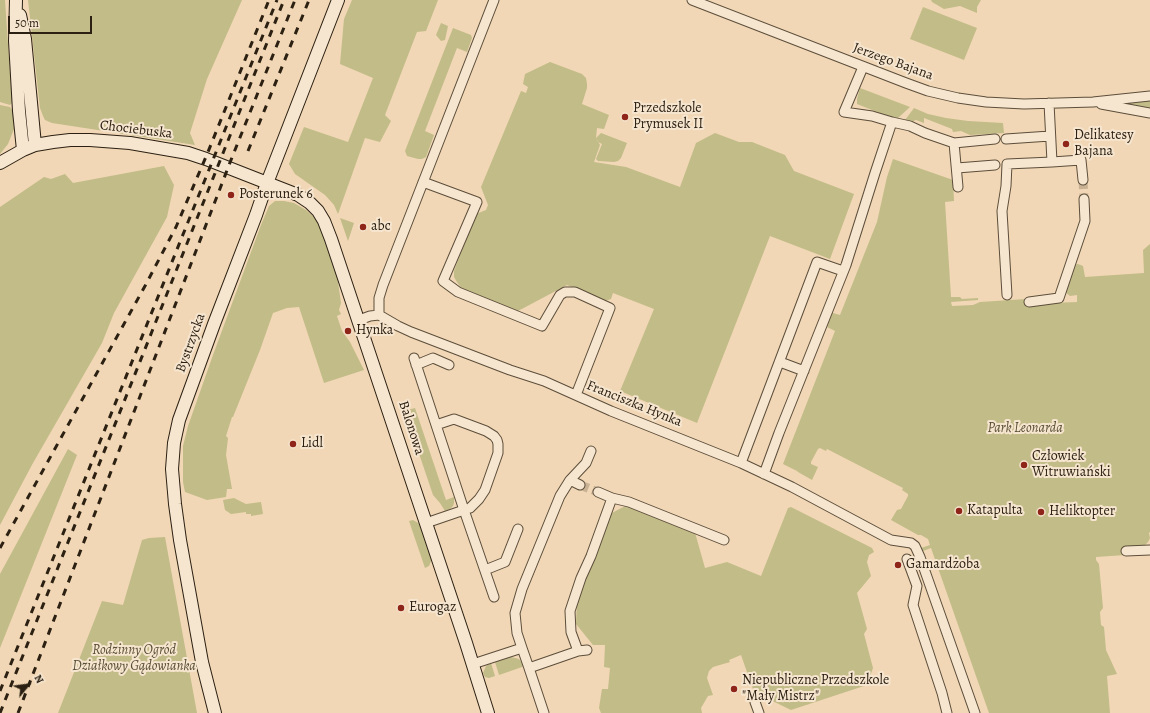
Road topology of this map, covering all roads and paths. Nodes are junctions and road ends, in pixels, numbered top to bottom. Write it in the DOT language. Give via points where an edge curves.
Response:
graph roads {
  1 [pos="17,0"];
  2 [pos="338,0"];
  3 [pos="494,0"];
  4 [pos="692,0"];
  5 [pos="863,67"];
  6 [pos="1150,96"];
  7 [pos="1093,102"];
  8 [pos="1049,103"];
  9 [pos="1150,113"];
  10 [pos="892,122"];
  11 [pos="1050,136"];
  12 [pos="995,139"];
  13 [pos="1006,139"];
  14 [pos="954,143"];
  15 [pos="35,145"];
  16 [pos="23,150"];
  17 [pos="1052,162"];
  18 [pos="0,163"];
  19 [pos="995,165"];
  20 [pos="957,168"];
  21 [pos="1083,180"];
  22 [pos="423,182"];
  23 [pos="267,183"];
  24 [pos="958,187"];
  25 [pos="1084,199"];
  26 [pos="843,271"];
  27 [pos="1007,295"];
  28 [pos="1029,302"];
  29 [pos="379,315"];
  30 [pos="359,320"];
  31 [pos="780,362"];
  32 [pos="449,365"];
  33 [pos="804,371"];
  34 [pos="576,395"];
  35 [pos="436,425"];
  36 [pos="591,451"];
  37 [pos="742,463"];
  38 [pos="764,474"];
  39 [pos="570,480"];
  40 [pos="580,484"];
  41 [pos="598,492"];
  42 [pos="612,498"];
  43 [pos="464,510"];
  44 [pos="426,523"];
  45 [pos="518,529"];
  46 [pos="724,540"];
  47 [pos="1150,550"];
  48 [pos="1126,551"];
  49 [pos="907,559"];
  50 [pos="923,567"];
  51 [pos="485,570"];
  52 [pos="912,571"];
  53 [pos="494,597"];
  54 [pos="522,648"];
  55 [pos="473,664"];
  56 [pos="529,668"];
  57 [pos="755,702"];
  58 [pos="215,713"];
  59 [pos="488,713"];
  60 [pos="544,713"];
  61 [pos="759,713"];
  62 [pos="947,713"];
  63 [pos="975,713"];
  1 -- 15 [label="street" via="25,39"];
  1 -- 16 [label="street" via="15,41"];
  2 -- 23 [label="street, Bystrzycka"];
  3 -- 22 [label="street"];
  4 -- 5 [label="street, Jerzego Bajana"];
  5 -- 8 [label="street, Jerzego Bajana" via="928,91 958,98 986,102"];
  5 -- 10 [label="street" via="844,112"];
  6 -- 7 [label="street, Jerzego Bajana"];
  7 -- 8 [label="street, Jerzego Bajana"];
  7 -- 9 [label="street, Jerzego Bajana"];
  8 -- 11 [label="street"];
  10 -- 14 [label="street"];
  10 -- 26 [label="street"];
  11 -- 13 [label="street"];
  11 -- 17 [label="street"];
  12 -- 14 [label="street"];
  14 -- 20 [label="street"];
  15 -- 16 [label="street, Chociebuska"];
  15 -- 23 [label="street, Chociebuska" via="70,140 95,140 173,150 206,159"];
  16 -- 18 [label="street, Chociebuska"];
  17 -- 21 [label="street" via="1081,160"];
  17 -- 27 [label="street" via="1007,164 1002,211"];
  19 -- 20 [label="street"];
  20 -- 24 [label="street"];
  22 -- 29 [label="street" via="383,285"];
  22 -- 34 [label="street" via="477,202 443,281 458,292 542,326 560,295 565,292 575,292 610,308"];
  23 -- 30 [label="street, Balonowa" via="305,199 322,216"];
  23 -- 58 [label="street, Bystrzycka" via="187,396 173,450 173,485 180,540 202,662"];
  25 -- 28 [label="street" via="1085,221 1058,298"];
  26 -- 31 [label="street" via="817,262"];
  26 -- 33 [label="street"];
  29 -- 30 [label="street"];
  29 -- 34 [label="street, Franciszka Hynka" via="411,332"];
  30 -- 44 [label="street, Balonowa"];
  31 -- 33 [label="street"];
  31 -- 37 [label="street"];
  32 -- 35 [label="street" via="433,358 415,362"];
  33 -- 38 [label="street"];
  34 -- 37 [label="street, Franciszka Hynka"];
  35 -- 43 [label="street"];
  35 -- 43 [label="street" via="454,419 490,433 498,444 498,453 485,490 470,508"];
  36 -- 39 [label="street" via="586,463"];
  37 -- 38 [label="street, Franciszka Hynka"];
  38 -- 50 [label="street, Franciszka Hynka" via="892,540 915,546"];
  39 -- 40 [label="street"];
  39 -- 54 [label="street" via="542,537 517,604 517,633"];
  41 -- 42 [label="street"];
  42 -- 46 [label="street" via="635,504"];
  42 -- 56 [label="street" via="570,611 571,632 582,650"];
  43 -- 44 [label="street"];
  43 -- 51 [label="street"];
  44 -- 55 [label="street, Balonowa"];
  45 -- 51 [label="street" via="505,562"];
  47 -- 48 [label="street"];
  49 -- 52 [label="street"];
  50 -- 52 [label="street"];
  50 -- 63 [label="street"];
  51 -- 53 [label="street"];
  52 -- 62 [label="street" via="917,586 913,605"];
  54 -- 55 [label="street"];
  54 -- 56 [label="street"];
  55 -- 59 [label="street, Balonowa"];
  56 -- 60 [label="street"];
  57 -- 61 [label="street"];
}
